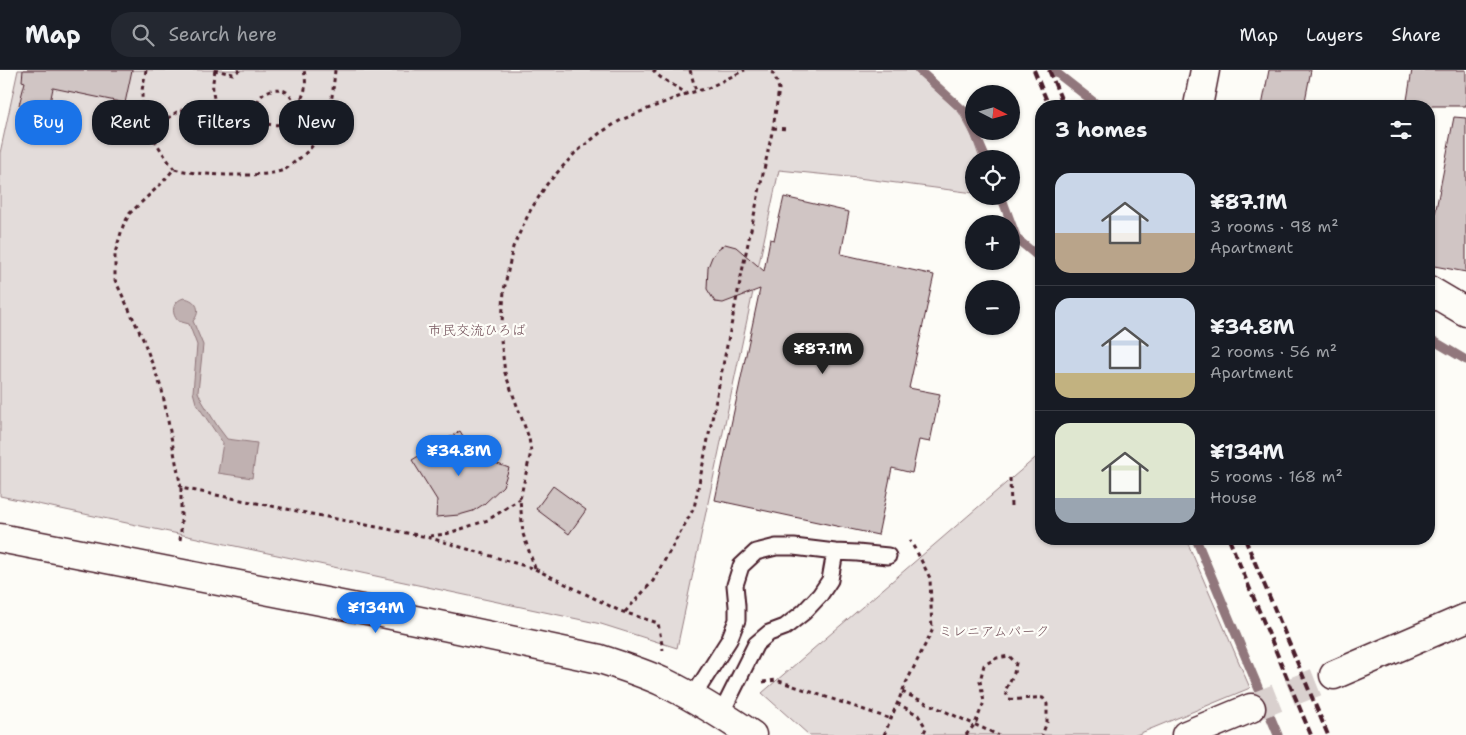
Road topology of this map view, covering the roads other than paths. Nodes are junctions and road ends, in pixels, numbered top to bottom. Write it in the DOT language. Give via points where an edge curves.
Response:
graph roads {
  1 [pos="1205,70"];
  2 [pos="1199,100"];
  3 [pos="1435,294"];
  4 [pos="1466,312"];
  5 [pos="0,538"];
  6 [pos="835,552"];
  7 [pos="888,556"];
  8 [pos="1466,618"];
  9 [pos="1334,675"];
  10 [pos="692,698"];
  11 [pos="1251,708"];
  12 [pos="721,714"];
  13 [pos="752,735"];
  14 [pos="1186,735"];
  1 -- 2 [label="street"];
  3 -- 4 [label="street"];
  5 -- 10 [label="street" via="382,613 600,660 630,668"];
  6 -- 7 [label="lane"];
  6 -- 10 [label="lane" via="776,547 756,552 741,566 735,585 737,620 729,640"];
  6 -- 12 [label="lane" via="830,580 820,595 785,627 769,633 756,644"];
  8 -- 9 [label="street"];
  10 -- 12 [label="street"];
  11 -- 14 [label="street"];
  12 -- 13 [label="street"];
}
